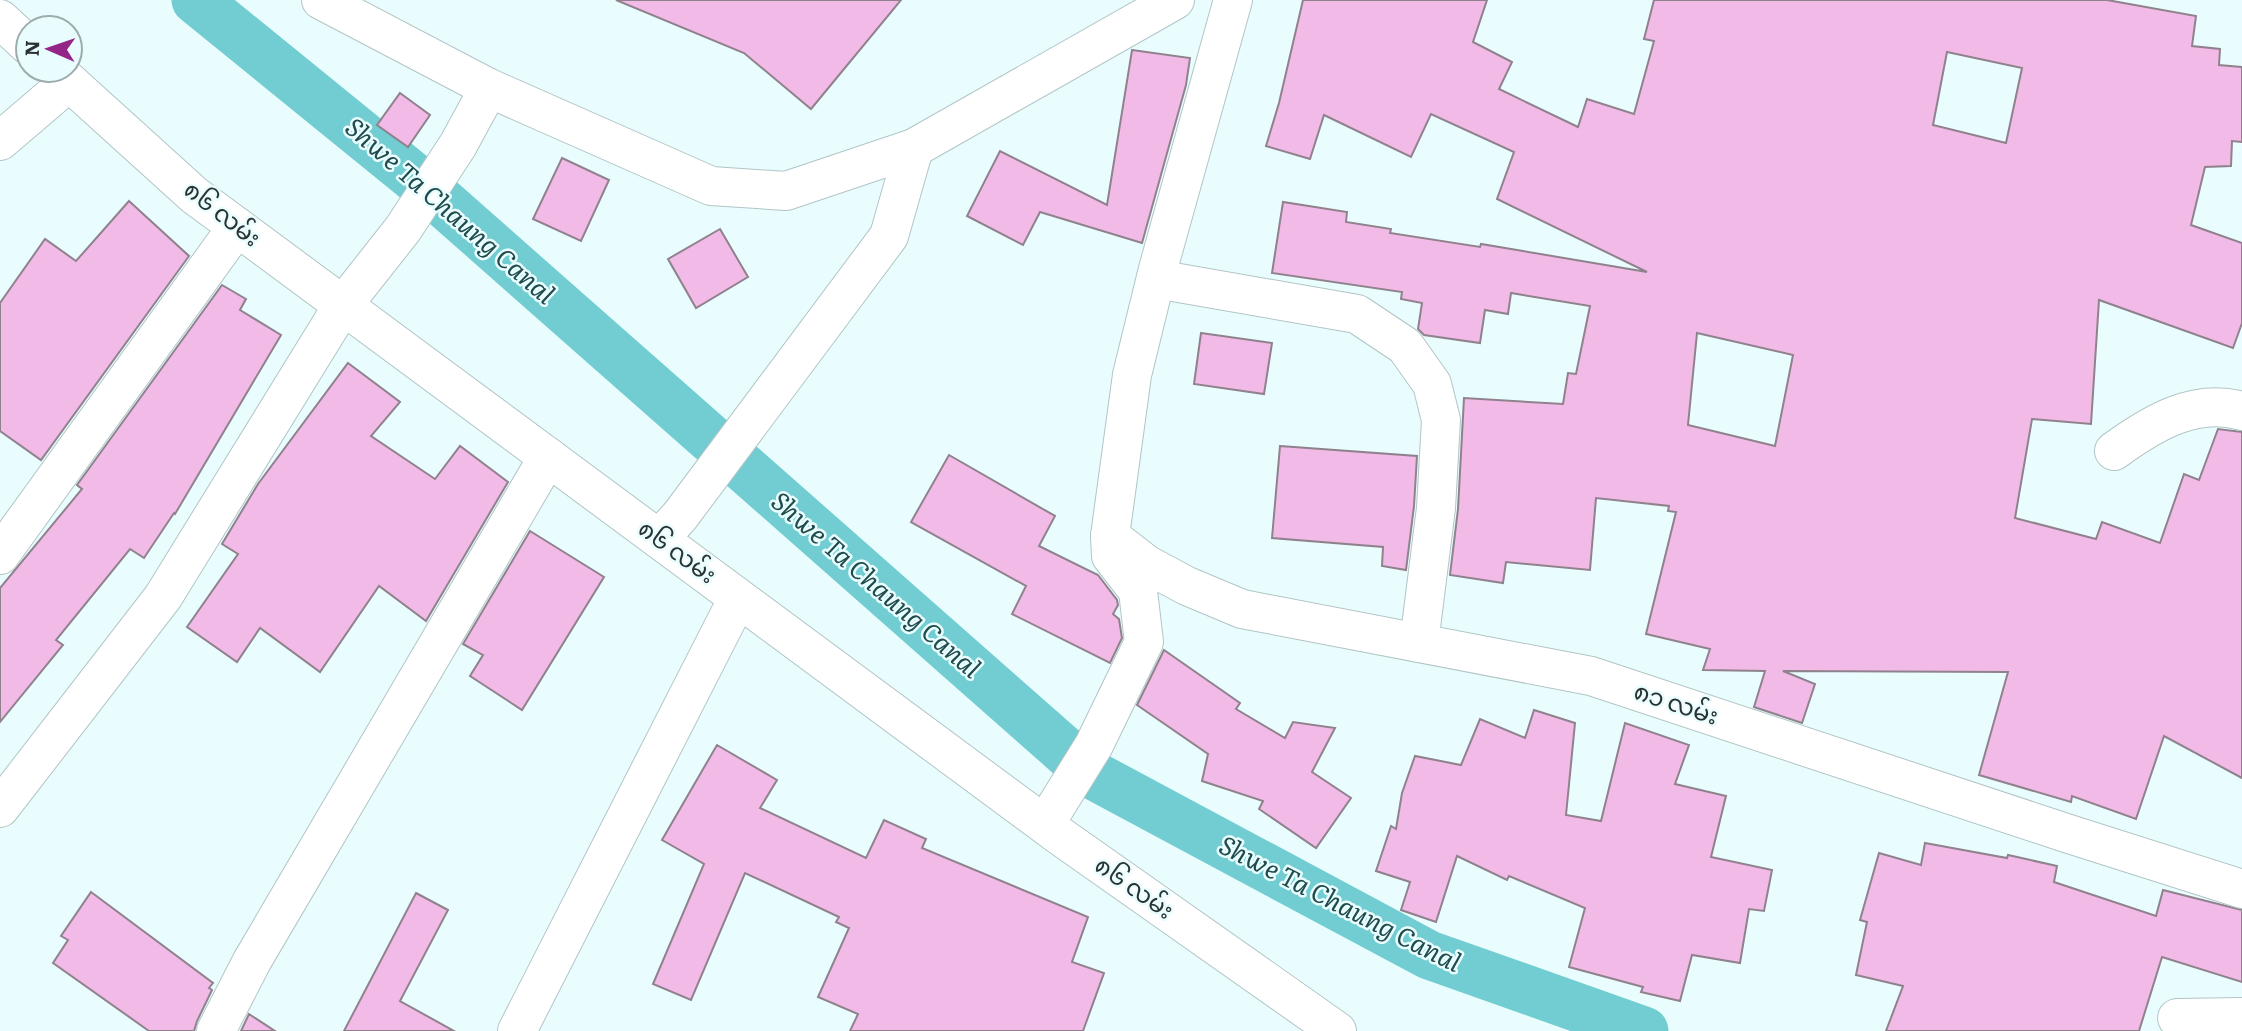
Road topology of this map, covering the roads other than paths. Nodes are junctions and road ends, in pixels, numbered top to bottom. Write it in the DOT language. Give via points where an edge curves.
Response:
graph roads {
  1 [pos="321,0"];
  2 [pos="1175,0"];
  3 [pos="1233,0"];
  4 [pos="0,19"];
  5 [pos="14,32"];
  6 [pos="54,84"];
  7 [pos="71,84"];
  8 [pos="489,88"];
  9 [pos="0,141"];
  10 [pos="915,148"];
  11 [pos="237,227"];
  12 [pos="1156,279"];
  13 [pos="343,305"];
  14 [pos="2242,411"];
  15 [pos="2114,451"];
  16 [pos="548,457"];
  17 [pos="1110,536"];
  18 [pos="659,539"];
  19 [pos="0,555"];
  20 [pos="738,598"];
  21 [pos="1419,643"];
  22 [pos="0,808"];
  23 [pos="1054,809"];
  24 [pos="2242,889"];
  25 [pos="2242,1017"];
  26 [pos="2177,1018"];
  27 [pos="1319,1026"];
  28 [pos="216,1031"];
  29 [pos="517,1031"];
  1 -- 8 [label="street"];
  2 -- 10 [label="street"];
  3 -- 12 [label="street"];
  4 -- 5 [label="street"];
  6 -- 9 [label="street"];
  7 -- 11 [label="street, ၈၆ လမ်း" via="194,195"];
  8 -- 10 [label="street" via="711,186 786,191"];
  8 -- 13 [label="street" via="403,229"];
  10 -- 18 [label="street" via="889,236"];
  11 -- 13 [label="street, ၈၆ လမ်း"];
  11 -- 19 [label="street"];
  12 -- 17 [label="street" via="1132,375"];
  12 -- 21 [label="street" via="1357,314 1412,355 1432,384 1441,421 1436,508"];
  13 -- 16 [label="street, ၈၆ လမ်း"];
  13 -- 22 [label="street" via="163,597"];
  14 -- 15 [label="street" via="2224,406 2189,410 2144,429"];
  16 -- 18 [label="street, ၈၆ လမ်း"];
  16 -- 28 [label="street" via="252,961"];
  17 -- 21 [label="street, ၈၁ လမ်း" via="1146,564 1242,610"];
  17 -- 23 [label="street" via="1111,556 1138,592 1144,642 1094,745"];
  18 -- 20 [label="street, ၈၆ လမ်း"];
  20 -- 23 [label="street, ၈၆ လမ်း"];
  20 -- 29 [label="street"];
  21 -- 24 [label="street, ၈၁ လမ်း" via="1591,676"];
  23 -- 27 [label="street, ၈၆ လမ်း"];
  25 -- 26 [label="street"];
}
